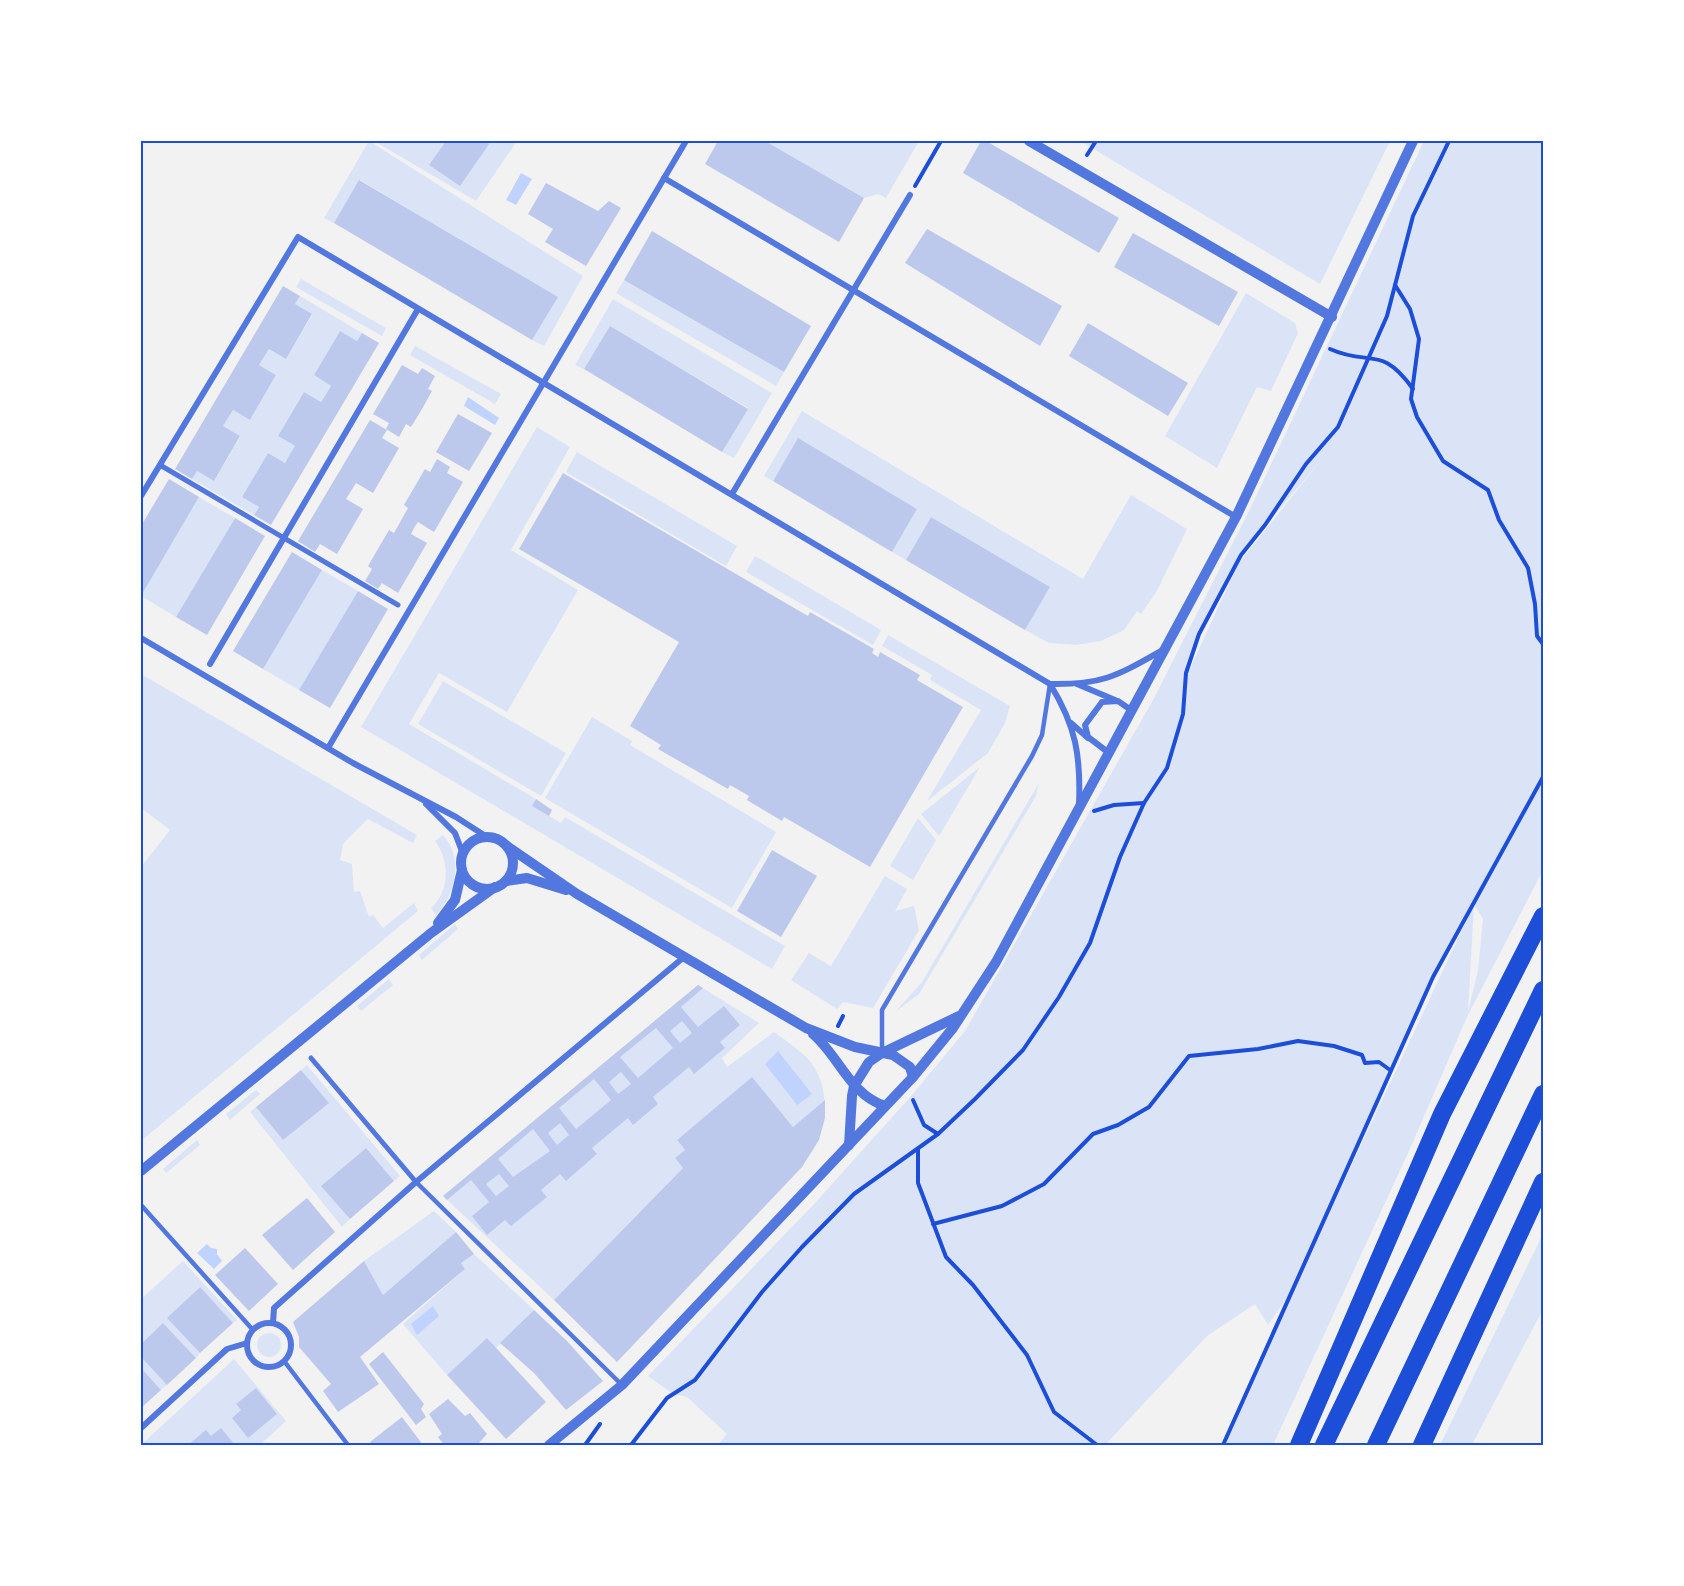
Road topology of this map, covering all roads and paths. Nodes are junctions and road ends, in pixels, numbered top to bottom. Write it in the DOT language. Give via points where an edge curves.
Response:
graph roads {
  1 [pos="686,141"];
  2 [pos="941,141"];
  3 [pos="1029,141"];
  4 [pos="1096,141"];
  5 [pos="1413,141"];
  6 [pos="1449,141"];
  7 [pos="1088,155"];
  8 [pos="664,178"];
  9 [pos="910,195"];
  10 [pos="1395,284"];
  11 [pos="852,291"];
  12 [pos="418,309"];
  13 [pos="1332,317"];
  14 [pos="1326,348"];
  15 [pos="1368,357"];
  16 [pos="542,383"];
  17 [pos="1413,389"];
  18 [pos="160,465"];
  19 [pos="732,494"];
  20 [pos="141,496"];
  21 [pos="1236,517"];
  22 [pos="284,539"];
  23 [pos="399,605"];
  24 [pos="141,638"];
  25 [pos="1543,644"];
  26 [pos="1165,649"];
  27 [pos="210,664"];
  28 [pos="1050,684"];
  29 [pos="1077,684"];
  30 [pos="1118,702"];
  31 [pos="1131,710"];
  32 [pos="1071,722"];
  33 [pos="1090,739"];
  34 [pos="328,748"];
  35 [pos="1109,753"];
  36 [pos="1543,777"];
  37 [pos="423,802"];
  38 [pos="1144,803"];
  39 [pos="1078,813"];
  40 [pos="487,837"];
  41 [pos="507,846"];
  42 [pos="463,854"];
  43 [pos="462,870"];
  44 [pos="506,881"];
  45 [pos="495,887"];
  46 [pos="577,894"];
  47 [pos="1543,916"];
  48 [pos="431,933"];
  49 [pos="684,957"];
  50 [pos="1543,990"];
  51 [pos="962,1015"];
  52 [pos="806,1028"];
  53 [pos="882,1053"];
  54 [pos="311,1058"];
  55 [pos="1390,1070"];
  56 [pos="913,1077"];
  57 [pos="854,1086"];
  58 [pos="903,1088"];
  59 [pos="1543,1095"];
  60 [pos="885,1106"];
  61 [pos="938,1134"];
  62 [pos="849,1145"];
  63 [pos="918,1148"];
  64 [pos="141,1171"];
  65 [pos="416,1182"];
  66 [pos="1543,1182"];
  67 [pos="141,1205"];
  68 [pos="933,1224"];
  69 [pos="273,1323"];
  70 [pos="253,1330"];
  71 [pos="247,1343"];
  72 [pos="284,1361"];
  73 [pos="622,1385"];
  74 [pos="141,1428"];
  75 [pos="348,1445"];
  76 [pos="549,1445"];
  77 [pos="631,1445"];
  78 [pos="1097,1445"];
  79 [pos="1223,1445"];
  80 [pos="1299,1445"];
  81 [pos="1324,1445"];
  82 [pos="1376,1445"];
  83 [pos="1422,1445"];
  1 -- 8 [label="street"];
  2 -- 9 [label="path"];
  3 -- 13 [label="street"];
  4 -- 7 [label="path"];
  5 -- 13 [label="street"];
  6 -- 10 [label="path" via="1413,216"];
  8 -- 11 [label="street"];
  8 -- 16 [label="street"];
  9 -- 11 [label="street"];
  10 -- 15 [label="path"];
  10 -- 17 [label="path" via="1410,309 1419,339"];
  11 -- 19 [label="street"];
  11 -- 21 [label="street"];
  12 -- 16 [label="street"];
  12 -- 18 [label="street" via="298,237"];
  12 -- 22 [label="street"];
  13 -- 21 [label="street"];
  14 -- 15 [label="path"];
  15 -- 17 [label="path" via="1386,360"];
  15 -- 38 [label="path" via="1338,427 1241,555 1199,634 1186,673 1183,714 1167,768"];
  16 -- 19 [label="street"];
  16 -- 34 [label="street"];
  17 -- 25 [label="path" via="1411,399 1417,417 1443,461 1488,490 1499,520 1528,568 1538,636"];
  18 -- 20 [label="street"];
  18 -- 22 [label="street"];
  19 -- 28 [label="street"];
  21 -- 26 [label="street"];
  22 -- 23 [label="street"];
  22 -- 27 [label="street"];
  24 -- 34 [label="street"];
  26 -- 29 [label="street" via="1113,678"];
  26 -- 31 [label="street"];
  28 -- 29 [label="street"];
  28 -- 32 [label="street"];
  28 -- 53 [label="lane" via="1042,735 1032,756 882,1010"];
  29 -- 30 [label="street"];
  30 -- 31 [label="street"];
  30 -- 33 [label="street" via="1102,702 1092,713 1085,725"];
  31 -- 35 [label="street"];
  32 -- 33 [label="street"];
  32 -- 39 [label="street" via="1078,763"];
  33 -- 35 [label="street"];
  34 -- 37 [label="street"];
  35 -- 39 [label="street"];
  36 -- 55 [label="path" via="1433,977"];
  37 -- 40 [label="street"];
  37 -- 42 [label="street" via="455,833"];
  38 -- 39 [label="path"];
  38 -- 61 [label="path" via="1090,943 1059,997 1023,1050"];
  39 -- 51 [label="street" via="996,962"];
  40 -- 41 [label="street"];
  40 -- 42 [label="street" via="472,842"];
  41 -- 44 [label="street" via="513,861"];
  41 -- 46 [label="street"];
  42 -- 43 [label="street"];
  43 -- 45 [label="street" via="478,887"];
  43 -- 48 [label="street" via="455,900"];
  44 -- 45 [label="street"];
  44 -- 46 [label="street" via="527,878"];
  45 -- 48 [label="street"];
  46 -- 49 [label="street"];
  47 -- 80 [label="highway" via="1442,1114"];
  48 -- 64 [label="street"];
  49 -- 52 [label="street"];
  49 -- 65 [label="street"];
  50 -- 81 [label="highway"];
  51 -- 53 [label="street"];
  51 -- 56 [label="street"];
  52 -- 53 [label="street"];
  52 -- 57 [label="street" via="832,1054"];
  53 -- 56 [label="street" via="901,1058"];
  53 -- 57 [label="street" via="868,1062"];
  54 -- 65 [label="street"];
  55 -- 68 [label="path" via="1379,1062 1365,1063 1362,1055 1335,1046 1298,1041 1189,1056 1149,1107 1093,1134 1044,1184 1002,1206"];
  55 -- 79 [label="path"];
  56 -- 58 [label="street"];
  57 -- 60 [label="street" via="873,1102"];
  57 -- 62 [label="street"];
  58 -- 60 [label="street"];
  58 -- 61 [label="path" via="912,1095 924,1125"];
  59 -- 82 [label="highway"];
  60 -- 62 [label="street"];
  61 -- 63 [label="path"];
  62 -- 73 [label="street"];
  63 -- 68 [label="path" via="918,1183"];
  63 -- 77 [label="path" via="854,1194 801,1247 694,1380 667,1398"];
  65 -- 69 [label="street" via="274,1308"];
  65 -- 73 [label="lane"];
  66 -- 83 [label="highway"];
  67 -- 70 [label="lane"];
  68 -- 78 [label="path" via="946,1257 1027,1355 1054,1412"];
  69 -- 70 [label="street"];
  69 -- 72 [label="street" via="289,1335 291,1349"];
  70 -- 71 [label="street"];
  71 -- 72 [label="street" via="251,1357 262,1366"];
  71 -- 74 [label="street" via="227,1349"];
  72 -- 75 [label="lane"];
  73 -- 76 [label="street"];
}
